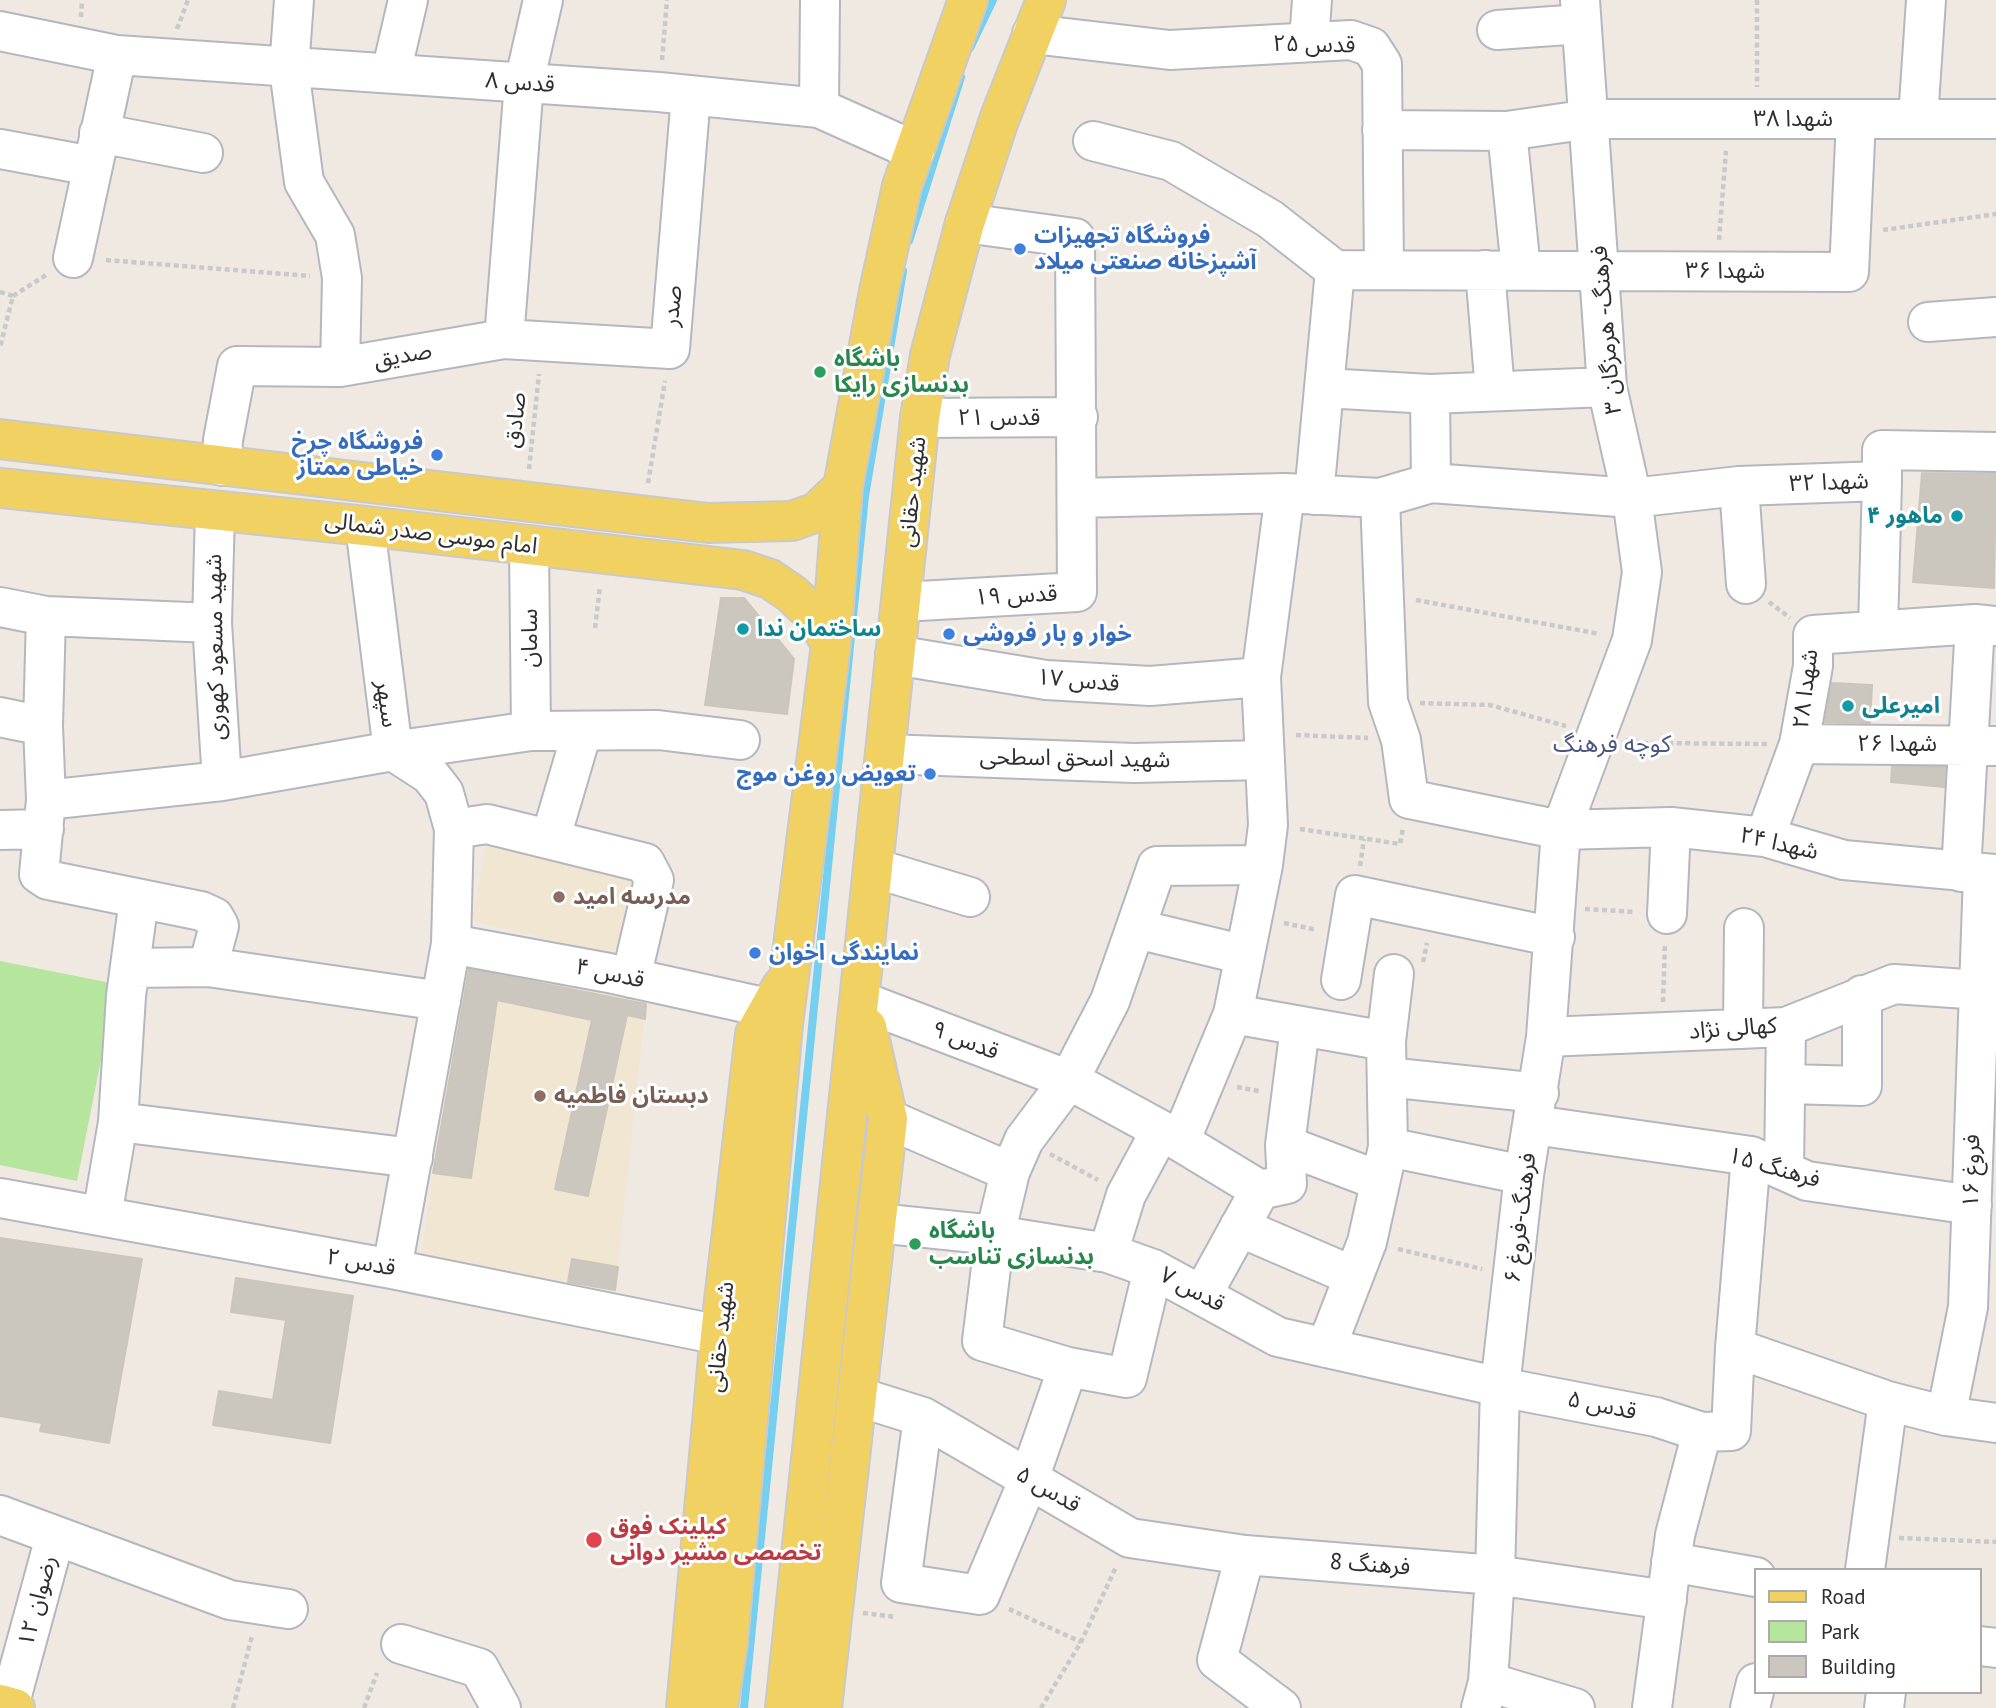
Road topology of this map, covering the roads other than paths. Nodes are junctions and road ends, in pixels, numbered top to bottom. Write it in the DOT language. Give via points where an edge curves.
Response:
graph roads {
  1 [pos="294,0"];
  2 [pos="408,0"];
  3 [pos="543,0"];
  4 [pos="820,0"];
  5 [pos="968,0"];
  6 [pos="1046,0"];
  7 [pos="1312,0"];
  8 [pos="1926,0"];
  9 [pos="1581,12"];
  10 [pos="1497,30"];
  11 [pos="0,32"];
  12 [pos="1032,34"];
  13 [pos="1309,41"];
  14 [pos="117,55"];
  15 [pos="289,69"];
  16 [pos="391,73"];
  17 [pos="524,83"];
  18 [pos="675,94"];
  19 [pos="819,108"];
  20 [pos="1590,119"];
  21 [pos="1856,119"];
  22 [pos="1918,119"];
  23 [pos="1996,119"];
  24 [pos="1382,130"];
  25 [pos="1507,131"];
  26 [pos="1093,141"];
  27 [pos="0,149"];
  28 [pos="96,149"];
  29 [pos="915,151"];
  30 [pos="203,153"];
  31 [pos="965,223"];
  32 [pos="73,258"];
  33 [pos="1335,270"];
  34 [pos="1384,270"];
  35 [pos="1503,270"];
  36 [pos="1601,271"];
  37 [pos="1996,317"];
  38 [pos="1928,322"];
  39 [pos="504,339"];
  40 [pos="670,349"];
  41 [pos="340,367"];
  42 [pos="1607,387"];
  43 [pos="1324,388"];
  44 [pos="1495,391"];
  45 [pos="1430,394"];
  46 [pos="1078,417"];
  47 [pos="920,418"];
  48 [pos="0,439"];
  49 [pos="1996,452"];
  50 [pos="222,466"];
  51 [pos="1882,481"];
  52 [pos="1431,482"];
  53 [pos="1739,486"];
  54 [pos="843,487"];
  55 [pos="0,488"];
  56 [pos="1299,494"];
  57 [pos="1077,498"];
  58 [pos="1380,498"];
  59 [pos="1632,498"];
  60 [pos="215,512"];
  61 [pos="747,522"];
  62 [pos="365,526"];
  63 [pos="529,546"];
  64 [pos="743,570"];
  65 [pos="1746,584"];
  66 [pos="902,602"];
  67 [pos="0,607"];
  68 [pos="46,616"];
  69 [pos="212,623"];
  70 [pos="1985,625"];
  71 [pos="1878,629"];
  72 [pos="831,645"];
  73 [pos="895,655"];
  74 [pos="1261,677"];
  75 [pos="0,717"];
  76 [pos="43,726"];
  77 [pos="531,731"];
  78 [pos="582,732"];
  79 [pos="1595,735"];
  80 [pos="740,740"];
  81 [pos="1799,744"];
  82 [pos="1981,745"];
  83 [pos="1264,746"];
  84 [pos="393,751"];
  85 [pos="885,754"];
  86 [pos="222,781"];
  87 [pos="45,814"];
  88 [pos="1671,827"];
  89 [pos="454,829"];
  90 [pos="0,830"];
  91 [pos="1561,830"];
  92 [pos="551,837"];
  93 [pos="1765,837"];
  94 [pos="1263,865"];
  95 [pos="874,868"];
  96 [pos="1980,873"];
  97 [pos="970,897"];
  98 [pos="139,899"];
  99 [pos="1667,914"];
  100 [pos="1555,922"];
  101 [pos="1744,928"];
  102 [pos="1137,929"];
  103 [pos="451,944"];
  104 [pos="1245,955"];
  105 [pos="208,967"];
  106 [pos="131,968"];
  107 [pos="1394,974"];
  108 [pos="631,978"];
  109 [pos="1341,980"];
  110 [pos="1987,991"];
  111 [pos="1862,995"];
  112 [pos="441,1001"];
  113 [pos="861,1001"];
  114 [pos="1233,1014"];
  115 [pos="776,1016"];
  116 [pos="1300,1027"];
  117 [pos="1786,1027"];
  118 [pos="1743,1029"];
  119 [pos="1546,1037"];
  120 [pos="1387,1059"];
  121 [pos="1069,1080"];
  122 [pos="1787,1084"];
  123 [pos="1537,1109"];
  124 [pos="888,1119"];
  125 [pos="118,1122"];
  126 [pos="1171,1135"];
  127 [pos="1285,1145"];
  128 [pos="1017,1156"];
  129 [pos="412,1158"];
  130 [pos="1768,1162"];
  131 [pos="1384,1164"];
  132 [pos="1524,1175"];
  133 [pos="1980,1182"];
  134 [pos="1260,1190"];
  135 [pos="0,1198"];
  136 [pos="102,1216"];
  137 [pos="877,1223"];
  138 [pos="1240,1227"];
  139 [pos="995,1235"];
  140 [pos="1108,1253"];
  141 [pos="1360,1259"];
  142 [pos="393,1269"];
  143 [pos="1153,1269"];
  144 [pos="1202,1295"];
  145 [pos="1982,1306"];
  146 [pos="720,1335"];
  147 [pos="1326,1348"];
  148 [pos="1735,1348"];
  149 [pos="1068,1367"];
  150 [pos="1500,1387"];
  151 [pos="859,1397"];
  152 [pos="1888,1401"];
  153 [pos="1946,1416"];
  154 [pos="923,1417"];
  155 [pos="1996,1423"];
  156 [pos="1702,1432"];
  157 [pos="1030,1479"];
  158 [pos="0,1515"];
  159 [pos="55,1537"];
  160 [pos="1868,1553"];
  161 [pos="1245,1555"];
  162 [pos="1671,1563"];
  163 [pos="1495,1575"];
  164 [pos="1755,1577"];
  165 [pos="1667,1600"];
  166 [pos="274,1607"];
  167 [pos="401,1644"];
  168 [pos="1755,1687"];
  169 [pos="1485,1695"];
  170 [pos="8,1706"];
  171 [pos="501,1708"];
  172 [pos="686,1708"];
  173 [pos="718,1708"];
  174 [pos="785,1708"];
  175 [pos="822,1708"];
  176 [pos="1281,1708"];
  177 [pos="1575,1708"];
  178 [pos="1652,1708"];
  179 [pos="1750,1708"];
  1 -- 15 [label="street"];
  2 -- 16 [label="street"];
  3 -- 17 [label="street"];
  4 -- 19 [label="street"];
  5 -- 29 [label="main road, شهید حقانی"];
  6 -- 12 [label="main road, شهید حقانی"];
  7 -- 13 [label="street"];
  8 -- 22 [label="street"];
  9 -- 10 [label="street"];
  9 -- 20 [label="street, فرهنگ- هرمزگان ۳"];
  11 -- 14 [label="street, قدس ۸"];
  12 -- 13 [label="street, قدس ۲۵" via="1170,50"];
  12 -- 31 [label="main road, شهید حقانی"];
  13 -- 24 [label="street, قدس ۲۵" via="1351,40 1371,47 1382,64"];
  14 -- 15 [label="street, قدس ۸"];
  14 -- 28 [label="street"];
  15 -- 16 [label="street, قدس ۸"];
  15 -- 41 [label="street" via="304,183 335,235 342,278"];
  16 -- 17 [label="street, قدس ۸"];
  17 -- 18 [label="street, قدس ۸"];
  17 -- 39 [label="street"];
  18 -- 19 [label="street, قدس ۸"];
  18 -- 40 [label="street, صدر"];
  19 -- 29 [label="street, قدس ۸"];
  20 -- 21 [label="street, شهدا ۳۸"];
  20 -- 25 [label="street, شهدا ۳۸"];
  20 -- 36 [label="street, فرهنگ- هرمزگان ۳"];
  21 -- 22 [label="street, شهدا ۳۸"];
  21 -- 36 [label="street, شهدا ۳۶" via="1850,253 1716,271"];
  22 -- 23 [label="street, شهدا ۳۸"];
  24 -- 25 [label="street, شهدا ۳۸"];
  24 -- 34 [label="street, قدس ۲۵"];
  25 -- 35 [label="street"];
  26 -- 33 [label="street" via="1171,161 1270,219"];
  27 -- 28 [label="street"];
  28 -- 30 [label="street"];
  28 -- 32 [label="street"];
  29 -- 54 [label="main road, شهید حقانی" via="894,216"];
  31 -- 46 [label="street" via="1075,237"];
  31 -- 47 [label="main road, شهید حقانی" via="930,355"];
  33 -- 34 [label="street, شهدا ۳۶"];
  33 -- 43 [label="street"];
  34 -- 35 [label="street, شهدا ۳۶"];
  35 -- 36 [label="street, شهدا ۳۶"];
  35 -- 44 [label="street"];
  36 -- 42 [label="street, فرهنگ- هرمزگان ۳"];
  37 -- 38 [label="street"];
  39 -- 40 [label="street, صدیق"];
  39 -- 41 [label="street, صدیق"];
  41 -- 50 [label="street, صدیق" via="237,366"];
  42 -- 44 [label="street"];
  42 -- 59 [label="street, فرهنگ- هرمزگان ۳"];
  43 -- 45 [label="street"];
  43 -- 56 [label="street"];
  44 -- 45 [label="street"];
  45 -- 52 [label="street"];
  46 -- 47 [label="street, قدس ۲۱"];
  46 -- 57 [label="street"];
  47 -- 66 [label="main road, شهید حقانی"];
  48 -- 50 [label="main road, امام موسی صدر شمالی"];
  49 -- 51 [label="street, شهدا ۳۲" via="1882,450"];
  50 -- 61 [label="main road, امام موسی صدر شمالی" via="708,523"];
  51 -- 53 [label="street, شهدا ۳۲"];
  51 -- 71 [label="street"];
  52 -- 58 [label="street"];
  52 -- 59 [label="street, شهدا ۳۲"];
  53 -- 59 [label="street, شهدا ۳۲"];
  53 -- 65 [label="street"];
  54 -- 61 [label="main road, امام موسی صدر شمالی" via="817,512 792,521"];
  54 -- 72 [label="main road, شهید حقانی"];
  55 -- 60 [label="main road, امام موسی صدر شمالی"];
  56 -- 57 [label="street"];
  56 -- 58 [label="street"];
  56 -- 74 [label="street"];
  57 -- 66 [label="street, قدس ۱۹" via="1077,592"];
  58 -- 91 [label="street, شهدا ۲۴" via="1388,702 1401,740 1409,799"];
  59 -- 79 [label="street, فرهنگ- هرمزگان ۳" via="1642,572 1632,640"];
  60 -- 62 [label="main road, امام موسی صدر شمالی"];
  60 -- 69 [label="street, شهید مسعود کهوری"];
  61 -- 64 [label="main road" via="756,540 755,553"];
  62 -- 63 [label="main road, امام موسی صدر شمالی"];
  62 -- 84 [label="street, سپهر"];
  63 -- 64 [label="main road, امام موسی صدر شمالی"];
  63 -- 77 [label="street, سامان"];
  64 -- 72 [label="main road, امام موسی صدر شمالی" via="770,579 792,594 814,615"];
  66 -- 73 [label="main road, شهید حقانی"];
  67 -- 68 [label="street"];
  68 -- 69 [label="street"];
  68 -- 76 [label="street"];
  69 -- 86 [label="street, شهید مسعود کهوری"];
  70 -- 71 [label="street, شهدا ۲۸"];
  70 -- 82 [label="street, فروغ ۱۶"];
  71 -- 81 [label="street, شهدا ۲۸" via="1813,635 1813,666"];
  72 -- 115 [label="main road, شهید حقانی" via="789,975"];
  73 -- 74 [label="street, قدس ۱۷" via="1046,680 1150,686"];
  73 -- 85 [label="main road, شهید حقانی"];
  74 -- 83 [label="street"];
  75 -- 76 [label="street"];
  76 -- 87 [label="street"];
  77 -- 78 [label="street"];
  77 -- 84 [label="street"];
  78 -- 80 [label="street" via="658,730"];
  78 -- 92 [label="street"];
  79 -- 91 [label="street, فرهنگ-فروغ ۶"];
  81 -- 82 [label="street, شهدا ۲۶"];
  81 -- 93 [label="street, شهدا ۲۸"];
  82 -- 96 [label="street, فروغ ۱۶"];
  83 -- 85 [label="street, شهید اسحق اسطحی" via="1134,763"];
  83 -- 94 [label="street" via="1268,825"];
  84 -- 86 [label="street, سپهر"];
  84 -- 89 [label="street" via="430,775 444,793"];
  85 -- 95 [label="main road, شهید حقانی"];
  86 -- 87 [label="street, سپهر"];
  87 -- 90 [label="street, سپهر"];
  87 -- 98 [label="street" via="39,874 48,880"];
  88 -- 91 [label="street, شهدا ۲۴"];
  88 -- 93 [label="street, شهدا ۲۴"];
  88 -- 99 [label="street"];
  89 -- 92 [label="street" via="487,824"];
  89 -- 103 [label="street"];
  91 -- 100 [label="street, فرهنگ-فروغ ۶"];
  92 -- 108 [label="street" via="645,863 651,870 654,880"];
  93 -- 96 [label="street, شهدا ۲۴" via="1844,860"];
  94 -- 102 [label="street" via="1157,866"];
  94 -- 104 [label="street"];
  95 -- 97 [label="street"];
  95 -- 113 [label="main road, شهید حقانی"];
  96 -- 110 [label="street, فروغ ۱۶"];
  98 -- 105 [label="street" via="214,917 219,926"];
  98 -- 106 [label="street"];
  100 -- 109 [label="street" via="1355,895"];
  100 -- 119 [label="street, فرهنگ-فروغ ۶"];
  101 -- 118 [label="street"];
  102 -- 104 [label="street"];
  102 -- 121 [label="street" via="1110,1001"];
  103 -- 108 [label="street, قدس ۴"];
  103 -- 112 [label="street"];
  104 -- 114 [label="street"];
  105 -- 106 [label="street"];
  105 -- 112 [label="street"];
  106 -- 125 [label="street"];
  107 -- 120 [label="street"];
  108 -- 115 [label="street, قدس ۴"];
  110 -- 111 [label="street, کهالی نژاد" via="1894,984"];
  110 -- 133 [label="street, فروغ ۱۶"];
  111 -- 117 [label="street, کهالی نژاد"];
  111 -- 122 [label="street" via="1863,1086"];
  112 -- 129 [label="street"];
  113 -- 121 [label="street, قدس ۹"];
  113 -- 124 [label="main road, شهید حقانی"];
  113 -- 174 [label="main road, شهید حقانی"];
  114 -- 116 [label="street, فرهنگ ۱۵"];
  114 -- 126 [label="street" via="1205,1080"];
  115 -- 146 [label="main road, شهید حقانی" via="755,1034"];
  115 -- 173 [label="main road" via="728,1642"];
  116 -- 120 [label="street, فرهنگ ۱۵"];
  116 -- 127 [label="street"];
  117 -- 118 [label="street, کهالی نژاد"];
  117 -- 122 [label="street"];
  118 -- 119 [label="street, کهالی نژاد"];
  119 -- 123 [label="street, فرهنگ-فروغ ۶"];
  120 -- 123 [label="street, فرهنگ ۱۵"];
  120 -- 131 [label="street"];
  121 -- 126 [label="street, قدس ۹"];
  121 -- 128 [label="street"];
  122 -- 130 [label="street"];
  123 -- 130 [label="street, فرهنگ ۱۵"];
  123 -- 132 [label="street, فرهنگ-فروغ ۶"];
  124 -- 128 [label="street"];
  124 -- 137 [label="main road, شهید حقانی"];
  125 -- 129 [label="street"];
  125 -- 136 [label="street"];
  126 -- 134 [label="street, قدس ۹"];
  126 -- 140 [label="street" via="1126,1195"];
  127 -- 131 [label="street"];
  127 -- 134 [label="street" via="1287,1184"];
  128 -- 139 [label="street"];
  129 -- 142 [label="street"];
  130 -- 133 [label="street, فرهنگ ۱۵" via="1807,1181"];
  130 -- 148 [label="street"];
  131 -- 132 [label="street"];
  131 -- 141 [label="street"];
  132 -- 150 [label="street, فرهنگ-فروغ ۶"];
  133 -- 145 [label="street, فروغ ۱۶"];
  134 -- 138 [label="street"];
  135 -- 136 [label="street, قدس ۲"];
  136 -- 142 [label="street, قدس ۲"];
  137 -- 139 [label="street, قدس ۷"];
  137 -- 151 [label="main road, شهید حقانی"];
  138 -- 141 [label="street"];
  138 -- 144 [label="street"];
  139 -- 140 [label="street, قدس ۷"];
  139 -- 149 [label="street" via="982,1341"];
  140 -- 143 [label="street, قدس ۷"];
  141 -- 147 [label="street"];
  142 -- 146 [label="street, قدس ۲"];
  143 -- 144 [label="street, قدس ۷"];
  143 -- 149 [label="street" via="1127,1378"];
  144 -- 147 [label="street, قدس ۷" via="1278,1336"];
  145 -- 153 [label="street, فروغ ۱۶"];
  146 -- 172 [label="main road, شهید حقانی"];
  147 -- 150 [label="street, قدس ۷"];
  148 -- 152 [label="street"];
  148 -- 156 [label="street" via="1731,1431"];
  149 -- 157 [label="street"];
  150 -- 156 [label="street, قدس ۵" via="1657,1416"];
  150 -- 163 [label="street, فرهنگ-فروغ ۶"];
  151 -- 154 [label="street, قدس ۵"];
  151 -- 175 [label="main road, شهید حقانی"];
  152 -- 153 [label="street"];
  152 -- 160 [label="street"];
  153 -- 155 [label="street"];
  154 -- 157 [label="street, قدس ۵"];
  154 -- 157 [label="street" via="901,1583 980,1595"];
  156 -- 162 [label="street"];
  157 -- 161 [label="street, قدس ۵" via="1130,1538"];
  158 -- 159 [label="street"];
  159 -- 166 [label="street" via="230,1600"];
  159 -- 170 [label="street, رضوان ۱۲"];
  161 -- 163 [label="street, فرهنگ 8"];
  161 -- 176 [label="street" via="1217,1660"];
  162 -- 164 [label="street"];
  162 -- 165 [label="street"];
  163 -- 165 [label="street, فرهنگ 8"];
  163 -- 169 [label="street, فرهنگ-فروغ ۶"];
  165 -- 178 [label="street"];
  167 -- 171 [label="street" via="479,1668"];
  168 -- 179 [label="street"];
  169 -- 177 [label="street"];
}
